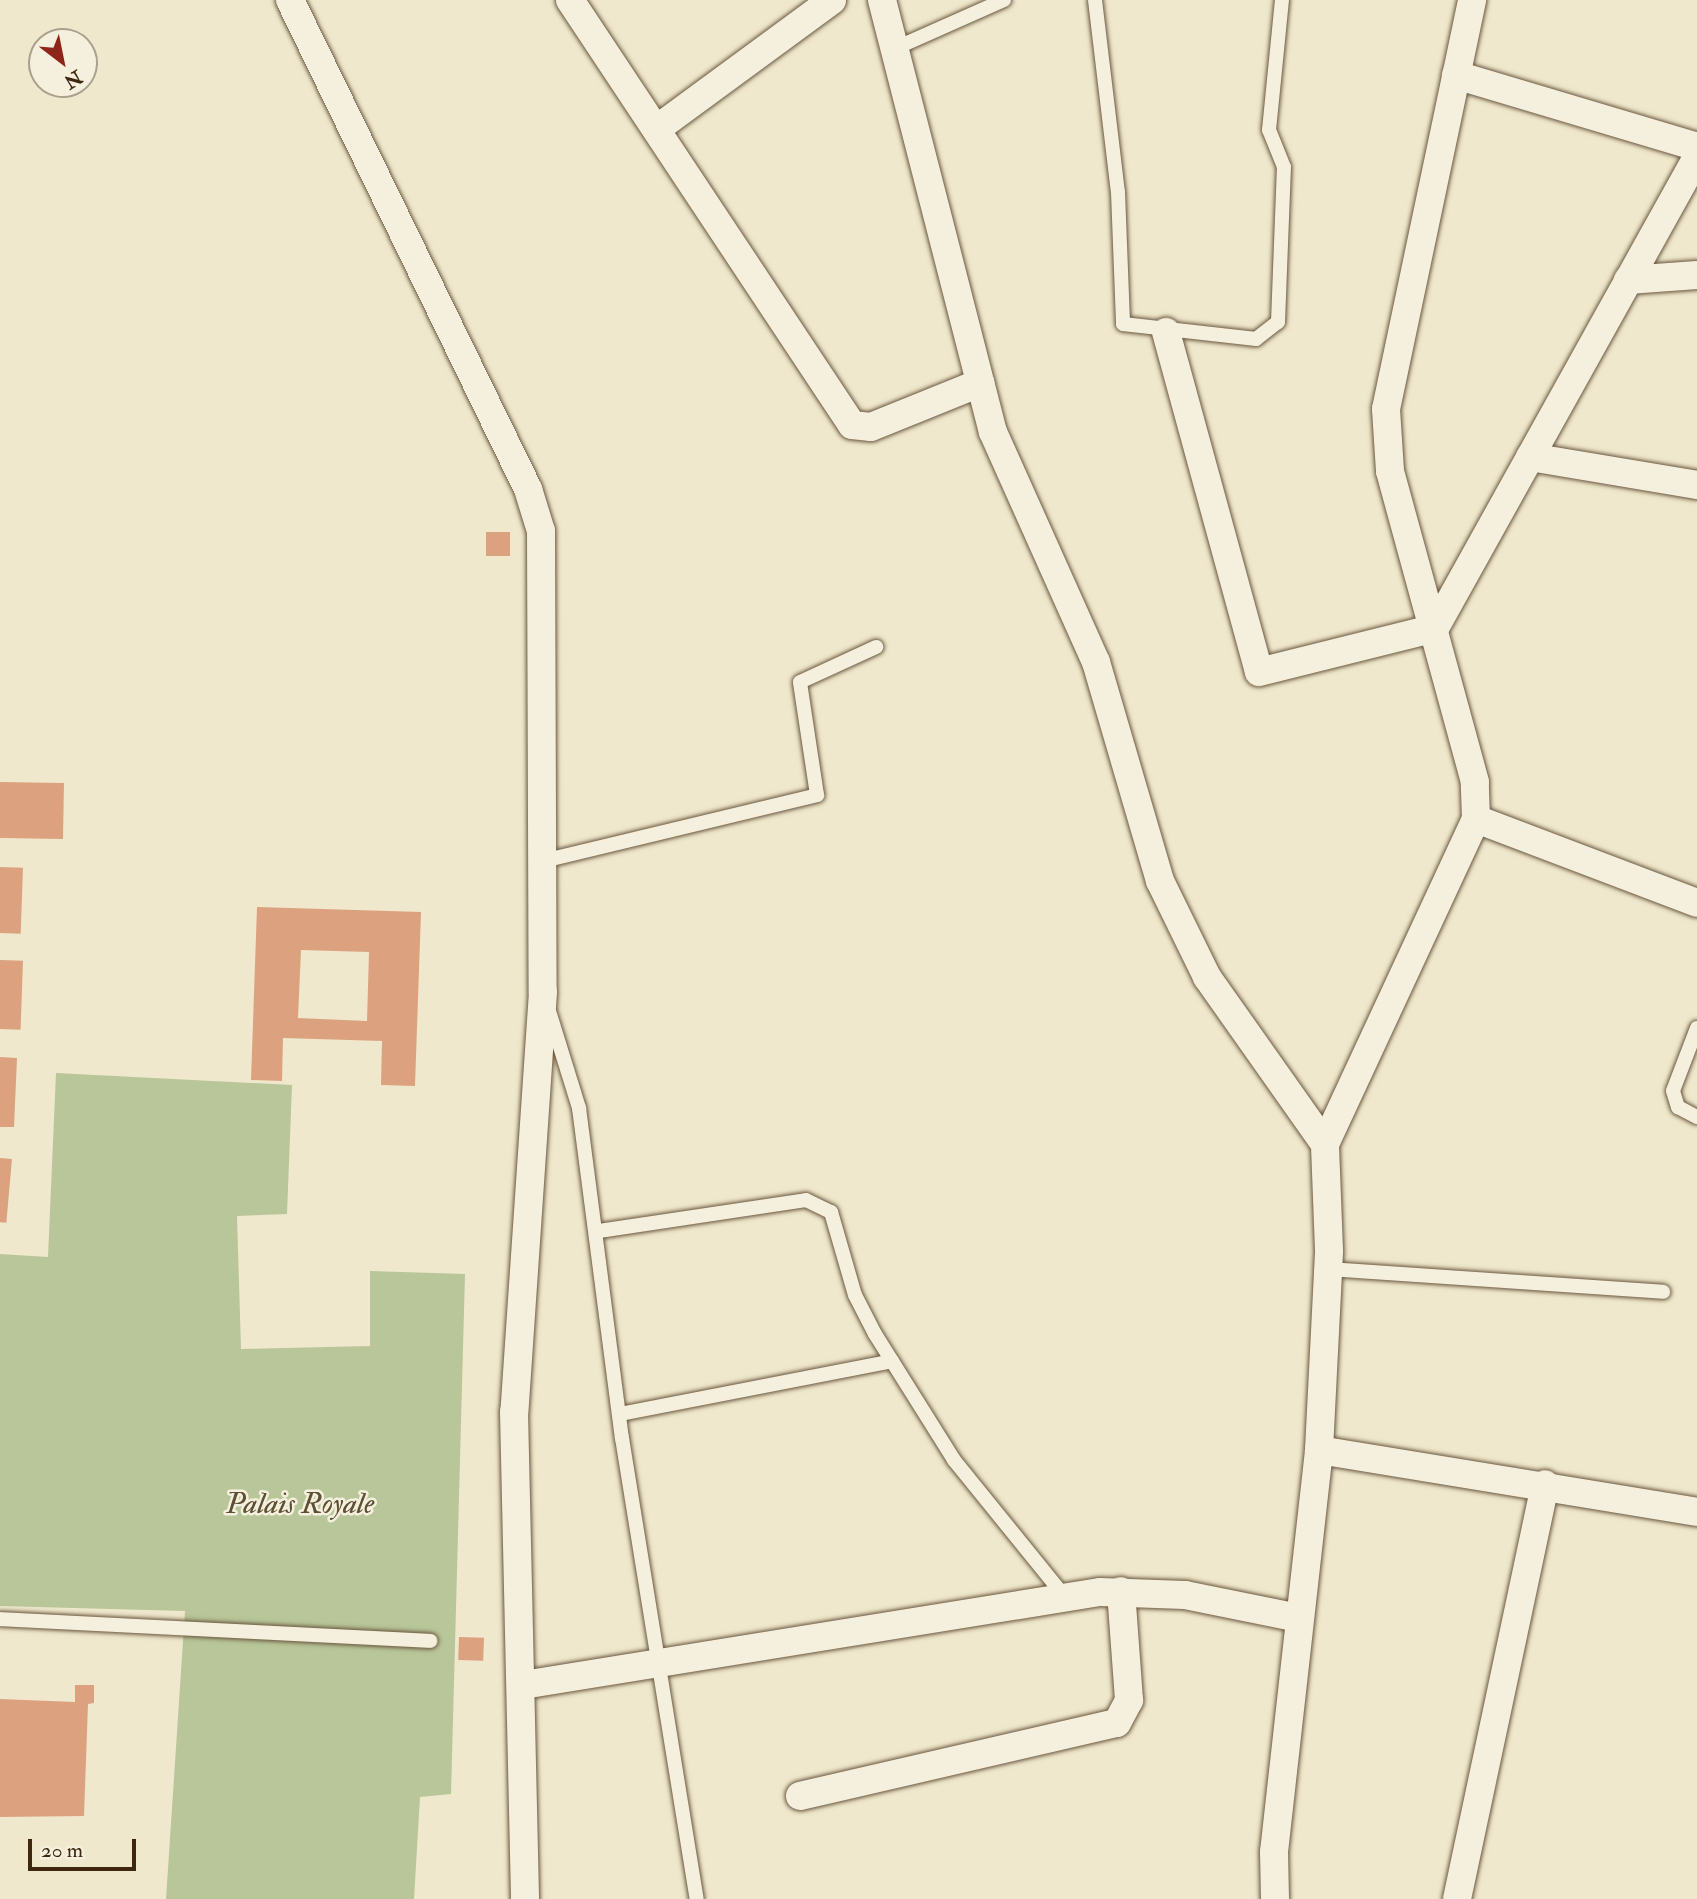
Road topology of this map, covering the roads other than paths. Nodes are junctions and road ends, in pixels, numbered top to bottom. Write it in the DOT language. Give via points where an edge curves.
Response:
graph roads {
  1 [pos="570,0"];
  2 [pos="832,0"];
  3 [pos="882,0"];
  4 [pos="1004,0"];
  5 [pos="1095,0"];
  6 [pos="1282,0"];
  7 [pos="1472,0"];
  8 [pos="301,4"];
  9 [pos="898,47"];
  10 [pos="1456,75"];
  11 [pos="658,128"];
  12 [pos="1697,147"];
  13 [pos="1697,157"];
  14 [pos="1697,275"];
  15 [pos="1628,280"];
  16 [pos="1166,332"];
  17 [pos="980,383"];
  18 [pos="1530,457"];
  19 [pos="1697,485"];
  20 [pos="1435,628"];
  21 [pos="876,647"];
  22 [pos="1476,819"];
  23 [pos="543,861"];
  24 [pos="1697,903"];
  25 [pos="542,992"];
  26 [pos="1697,1028"];
  27 [pos="1697,1117"];
  28 [pos="1325,1144"];
  29 [pos="598,1231"];
  30 [pos="1328,1269"];
  31 [pos="1663,1292"];
  32 [pos="892,1361"];
  33 [pos="620,1415"];
  34 [pos="1319,1450"];
  35 [pos="1545,1484"];
  36 [pos="1697,1513"];
  37 [pos="1121,1591"];
  38 [pos="1064,1596"];
  39 [pos="1299,1618"];
  40 [pos="0,1619"];
  41 [pos="430,1641"];
  42 [pos="660,1667"];
  43 [pos="523,1685"];
  44 [pos="800,1796"];
  45 [pos="525,1899"];
  46 [pos="697,1899"];
  47 [pos="1275,1899"];
  48 [pos="1457,1899"];
  1 -- 11 [label="street"];
  2 -- 11 [label="street"];
  3 -- 9 [label="street"];
  4 -- 9 [label="lane"];
  5 -- 16 [label="lane" via="1118,192 1120,314 1134,329"];
  6 -- 16 [label="lane" via="1269,130 1284,167 1278,322 1256,339"];
  7 -- 10 [label="street"];
  8 -- 23 [label="street" via="528,489 541,531"];
  9 -- 17 [label="street"];
  10 -- 12 [label="street"];
  10 -- 20 [label="street" via="1386,409 1390,471"];
  11 -- 17 [label="street" via="852,425 871,427"];
  13 -- 15 [label="street"];
  14 -- 15 [label="street"];
  15 -- 18 [label="street"];
  16 -- 20 [label="street" via="1259,672"];
  17 -- 28 [label="street" via="1023,510 1096,662 1160,881 1180,928"];
  18 -- 19 [label="street"];
  18 -- 20 [label="street"];
  20 -- 22 [label="street" via="1475,782"];
  21 -- 23 [label="lane" via="800,682 817,795"];
  22 -- 24 [label="street"];
  22 -- 28 [label="street"];
  23 -- 25 [label="street"];
  25 -- 29 [label="lane" via="579,1108"];
  25 -- 43 [label="street" via="514,1412"];
  26 -- 27 [label="lane" via="1673,1091 1678,1107"];
  28 -- 30 [label="street"];
  29 -- 32 [label="lane" via="806,1200 819,1204 838,1226 855,1295"];
  29 -- 33 [label="lane"];
  30 -- 31 [label="lane"];
  30 -- 34 [label="street"];
  32 -- 33 [label="lane"];
  32 -- 38 [label="lane" via="961,1470"];
  33 -- 42 [label="lane"];
  34 -- 35 [label="street"];
  34 -- 39 [label="street"];
  35 -- 36 [label="street"];
  35 -- 48 [label="street"];
  37 -- 38 [label="street"];
  37 -- 39 [label="street" via="1185,1595"];
  37 -- 44 [label="street" via="1129,1700 1117,1723"];
  38 -- 42 [label="street"];
  39 -- 47 [label="street"];
  40 -- 41 [label="lane"];
  42 -- 43 [label="street"];
  42 -- 46 [label="lane"];
  43 -- 45 [label="street"];
}
